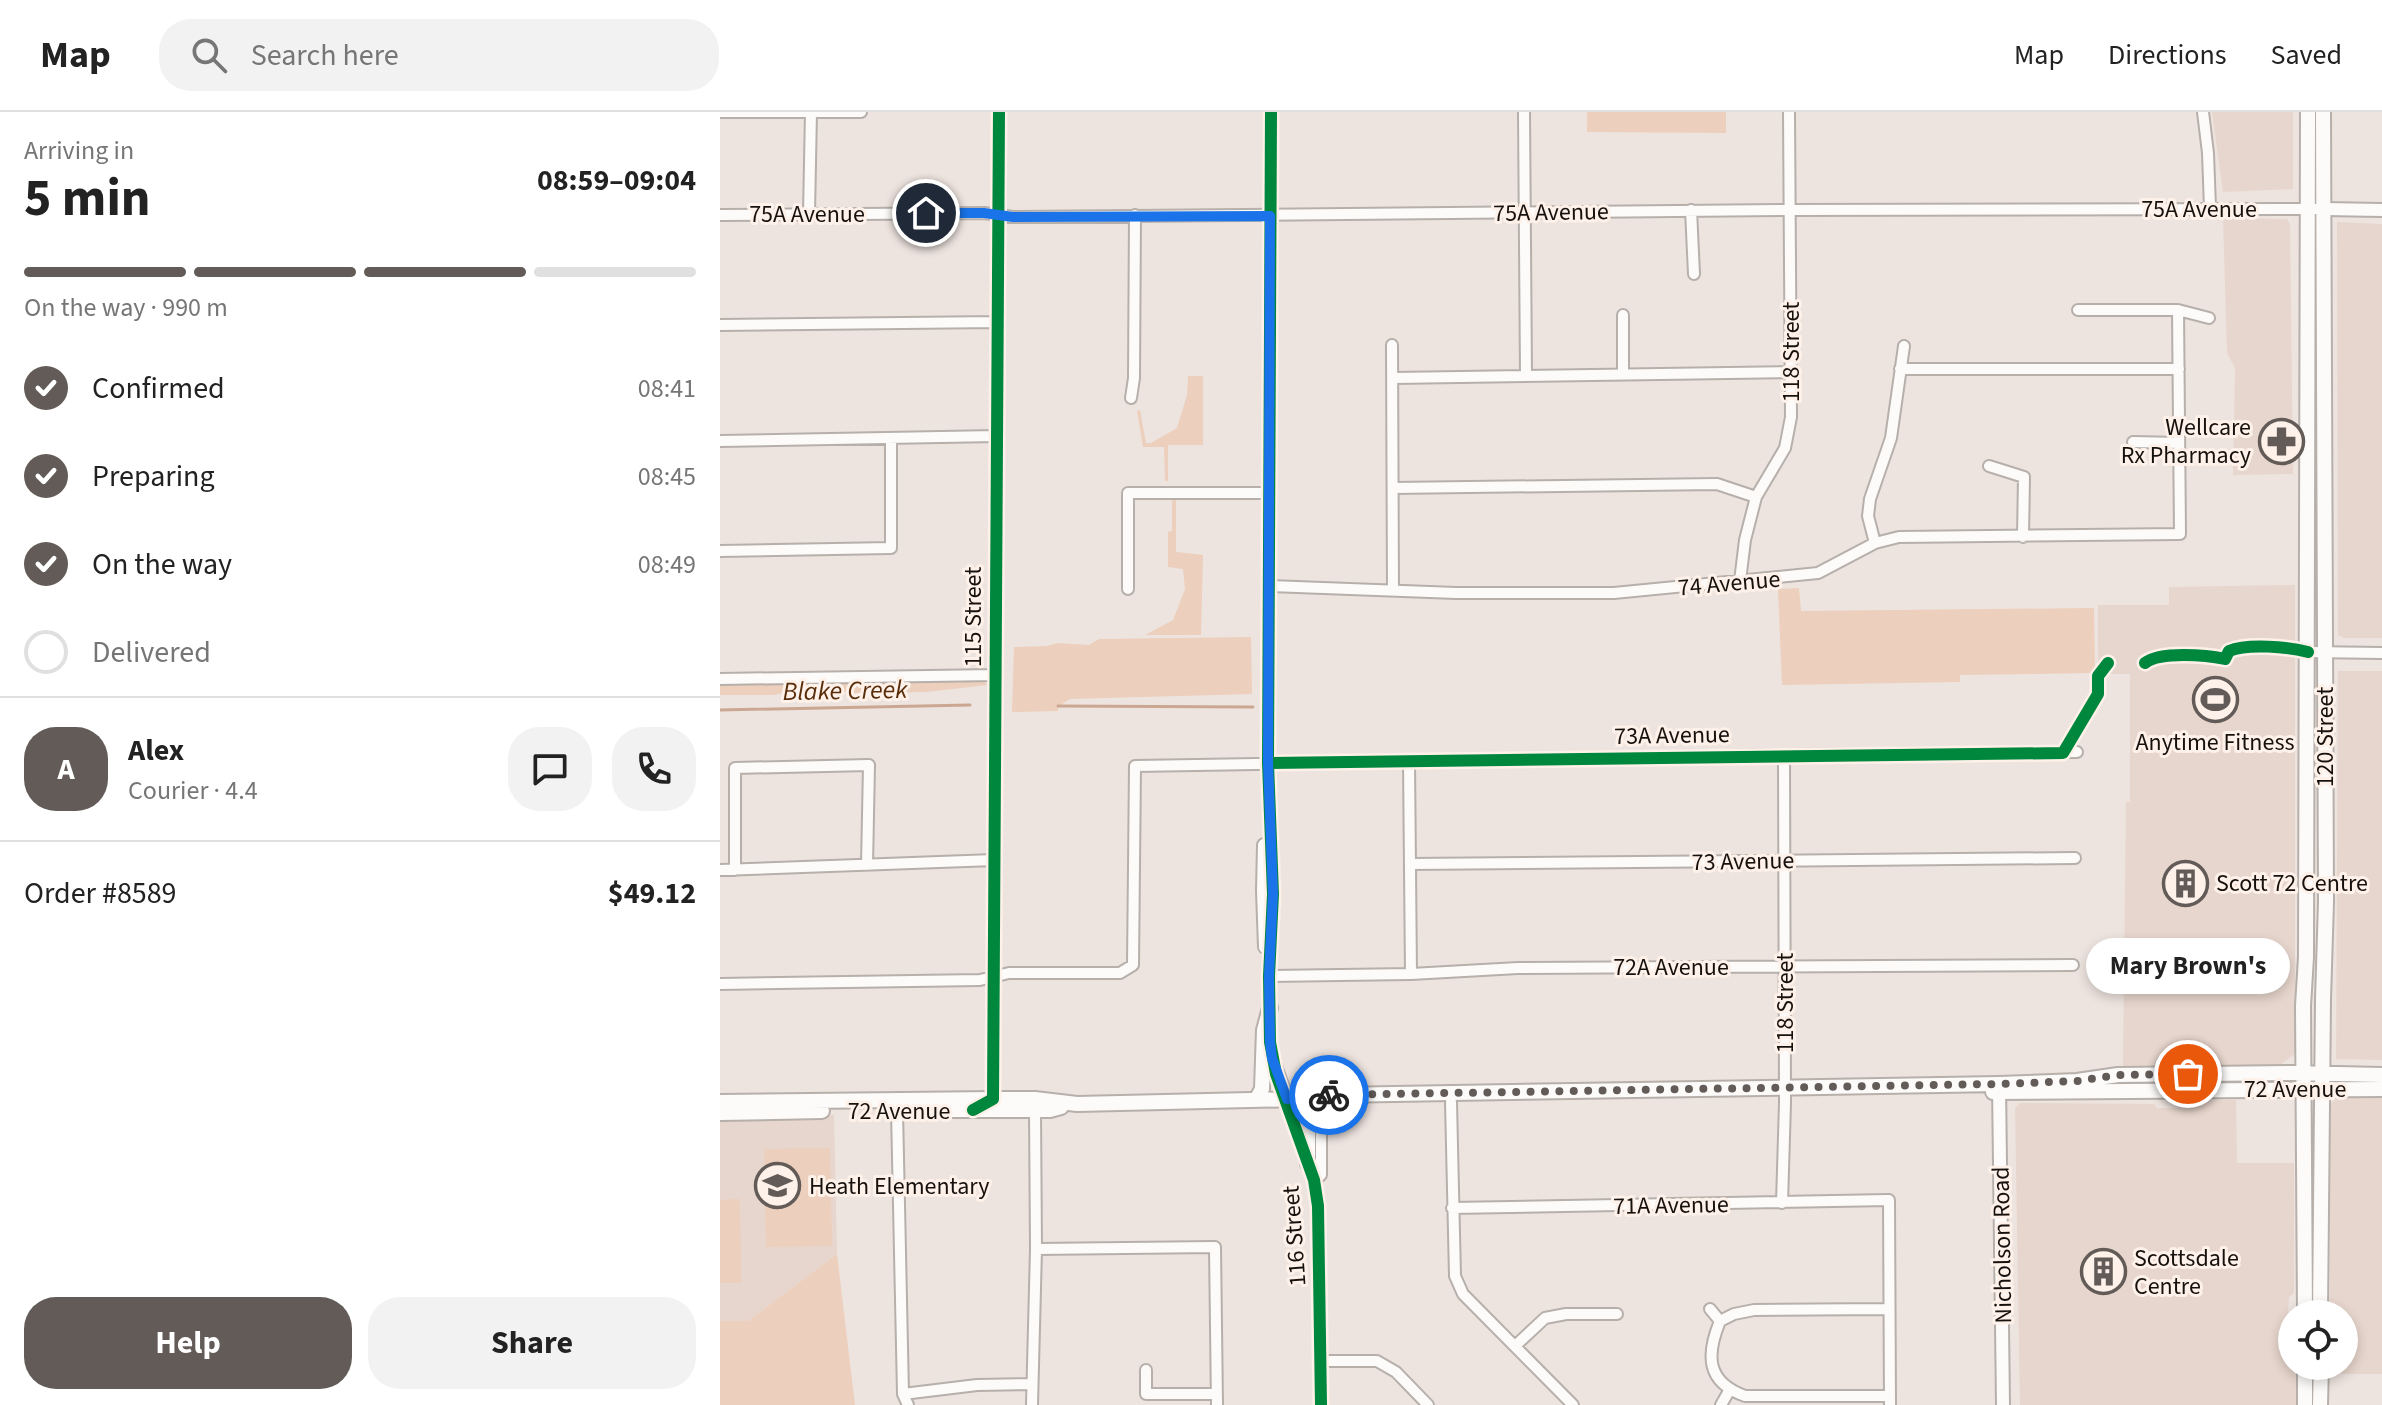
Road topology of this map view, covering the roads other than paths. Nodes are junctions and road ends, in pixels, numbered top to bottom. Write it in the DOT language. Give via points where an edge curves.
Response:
graph roads {
  1 [pos="720,112"];
  2 [pos="811,112"];
  3 [pos="861,112"];
  4 [pos="999,112"];
  5 [pos="1271,112"];
  6 [pos="1524,112"];
  7 [pos="1789,112"];
  8 [pos="2203,112"];
  9 [pos="2308,112"];
  10 [pos="2323,112"];
  11 [pos="2210,208"];
  12 [pos="2308,208"];
  13 [pos="2324,209"];
  14 [pos="1691,210"];
  15 [pos="1788,210"];
  16 [pos="2382,210"];
  17 [pos="1523,212"];
  18 [pos="809,214"];
  19 [pos="720,215"];
  20 [pos="999,215"];
  21 [pos="1135,215"];
  22 [pos="1270,216"];
  23 [pos="1694,274"];
  24 [pos="2078,310"];
  25 [pos="2178,310"];
  26 [pos="1623,315"];
  27 [pos="2209,318"];
  28 [pos="997,322"];
  29 [pos="720,325"];
  30 [pos="1392,345"];
  31 [pos="1904,346"];
  32 [pos="2308,361"];
  33 [pos="1900,369"];
  34 [pos="2179,369"];
  35 [pos="1792,372"];
  36 [pos="1623,375"];
  37 [pos="1526,376"];
  38 [pos="1393,378"];
  39 [pos="1131,398"];
  40 [pos="2324,429"];
  41 [pos="2308,432"];
  42 [pos="996,436"];
  43 [pos="891,439"];
  44 [pos="720,441"];
  45 [pos="2133,442"];
  46 [pos="2179,443"];
  47 [pos="1989,466"];
  48 [pos="1393,488"];
  49 [pos="1269,493"];
  50 [pos="2325,494"];
  51 [pos="1756,497"];
  52 [pos="2023,537"];
  53 [pos="1875,543"];
  54 [pos="720,551"];
  55 [pos="1740,581"];
  56 [pos="1269,586"];
  57 [pos="1128,589"];
  58 [pos="1393,591"];
  59 [pos="2308,652"];
  60 [pos="2325,652"];
  61 [pos="2382,653"];
  62 [pos="995,675"];
  63 [pos="720,679"];
  64 [pos="2077,752"];
  65 [pos="1784,755"];
  66 [pos="1409,761"];
  67 [pos="1268,763"];
  68 [pos="2075,858"];
  69 [pos="994,860"];
  70 [pos="1784,861"];
  71 [pos="1410,864"];
  72 [pos="867,865"];
  73 [pos="720,870"];
  74 [pos="735,870"];
  75 [pos="2073,965"];
  76 [pos="1785,966"];
  77 [pos="1411,974"];
  78 [pos="1269,976"];
  79 [pos="993,978"];
  80 [pos="720,984"];
  81 [pos="1270,1008"];
  82 [pos="2188,1074"];
  83 [pos="2382,1075"];
  84 [pos="2323,1080"];
  85 [pos="2304,1081"];
  86 [pos="1999,1088"];
  87 [pos="2382,1089"];
  88 [pos="1785,1091"];
  89 [pos="2123,1091"];
  90 [pos="993,1099"];
  91 [pos="1256,1100"];
  92 [pos="1299,1101"];
  93 [pos="720,1102"];
  94 [pos="1451,1102"];
  95 [pos="1077,1104"];
  96 [pos="897,1110"];
  97 [pos="973,1110"];
  98 [pos="1035,1110"];
  99 [pos="720,1113"];
  100 [pos="1321,1119"];
  101 [pos="1308,1164"];
  102 [pos="1314,1180"];
  103 [pos="1782,1203"];
  104 [pos="1452,1208"];
  105 [pos="1036,1249"];
  106 [pos="2305,1300"];
  107 [pos="2320,1300"];
  108 [pos="1710,1309"];
  109 [pos="1887,1309"];
  110 [pos="1617,1314"];
  111 [pos="1720,1321"];
  112 [pos="1515,1346"];
  113 [pos="1321,1361"];
  114 [pos="1146,1370"];
  115 [pos="2305,1380"];
  116 [pos="2321,1380"];
  117 [pos="1032,1384"];
  118 [pos="1729,1391"];
  119 [pos="906,1400"];
  120 [pos="1217,1400"];
  121 [pos="1889,1400"];
  122 [pos="1792,1401"];
  123 [pos="1032,1405"];
  124 [pos="1321,1405"];
  125 [pos="1428,1405"];
  126 [pos="1573,1405"];
  127 [pos="1721,1405"];
  128 [pos="2003,1405"];
  129 [pos="2305,1405"];
  130 [pos="2320,1405"];
  1 -- 2 [label="street"];
  2 -- 3 [label="street"];
  2 -- 18 [label="street"];
  4 -- 20 [label="street, 115 Street"];
  5 -- 22 [label="street, 116 Street"];
  6 -- 17 [label="street"];
  7 -- 15 [label="street, 118 Street"];
  8 -- 11 [label="street"];
  9 -- 12 [label="main road, 120 Street"];
  10 -- 13 [label="main road, 120 Street"];
  11 -- 12 [label="street, 75A Avenue"];
  11 -- 15 [label="street, 75A Avenue"];
  12 -- 13 [label="street, 75A Avenue"];
  12 -- 32 [label="main road, 120 Street"];
  13 -- 16 [label="street, 75A Avenue"];
  13 -- 40 [label="main road, 120 Street"];
  14 -- 15 [label="street, 75A Avenue"];
  14 -- 17 [label="street, 75A Avenue"];
  14 -- 23 [label="street"];
  15 -- 35 [label="street, 118 Street"];
  17 -- 22 [label="street, 75A Avenue"];
  17 -- 37 [label="street"];
  18 -- 19 [label="street, 75A Avenue"];
  18 -- 20 [label="street, 75A Avenue"];
  20 -- 21 [label="street, 75A Avenue"];
  20 -- 28 [label="street, 115 Street"];
  21 -- 22 [label="street, 75A Avenue"];
  21 -- 39 [label="street"];
  22 -- 49 [label="street, 116 Street"];
  24 -- 25 [label="street"];
  25 -- 27 [label="street"];
  25 -- 34 [label="street"];
  26 -- 36 [label="street"];
  28 -- 29 [label="street"];
  28 -- 42 [label="street, 115 Street"];
  30 -- 38 [label="street"];
  31 -- 33 [label="street"];
  32 -- 40 [label="main road" via="2315,421"];
  32 -- 41 [label="main road, 120 Street"];
  33 -- 34 [label="street"];
  33 -- 53 [label="street" via="1891,438 1870,499"];
  34 -- 46 [label="street"];
  35 -- 36 [label="street"];
  35 -- 51 [label="street, 118 Street" via="1785,448"];
  36 -- 37 [label="street"];
  37 -- 38 [label="street"];
  38 -- 48 [label="street"];
  40 -- 50 [label="main road, 120 Street"];
  41 -- 50 [label="main road" via="2314,491"];
  41 -- 59 [label="main road, 120 Street"];
  42 -- 43 [label="street"];
  42 -- 62 [label="street, 115 Street"];
  43 -- 44 [label="street"];
  43 -- 54 [label="street" via="891,548"];
  45 -- 46 [label="street"];
  46 -- 52 [label="street, 74 Avenue" via="2180,534"];
  47 -- 52 [label="street" via="2024,477"];
  48 -- 51 [label="street" via="1717,484"];
  48 -- 58 [label="street"];
  49 -- 56 [label="street, 116 Street"];
  49 -- 57 [label="street" via="1128,493"];
  50 -- 60 [label="main road, 120 Street"];
  51 -- 55 [label="street, 118 Street"];
  52 -- 53 [label="street, 74 Avenue" via="1899,537"];
  53 -- 55 [label="street, 74 Avenue" via="1818,573"];
  55 -- 58 [label="street, 74 Avenue" via="1614,593"];
  56 -- 58 [label="street, 74 Avenue"];
  56 -- 67 [label="street, 116 Street"];
  59 -- 60 [label="street"];
  59 -- 85 [label="main road, 120 Street"];
  60 -- 61 [label="street"];
  60 -- 84 [label="main road, 120 Street"];
  62 -- 63 [label="street"];
  62 -- 69 [label="street, 115 Street"];
  64 -- 65 [label="street, 73A Avenue"];
  65 -- 66 [label="street, 73A Avenue"];
  65 -- 70 [label="street, 118 Street"];
  66 -- 67 [label="street, 73A Avenue"];
  66 -- 71 [label="street"];
  67 -- 78 [label="street, 116 Street" via="1263,930"];
  67 -- 79 [label="street, 73A Avenue" via="1135,766 1133,965 1120,973 1009,973"];
  68 -- 70 [label="street, 73 Avenue"];
  69 -- 72 [label="street"];
  69 -- 79 [label="street, 115 Street"];
  70 -- 71 [label="street, 73 Avenue"];
  70 -- 76 [label="street, 118 Street"];
  71 -- 77 [label="street"];
  72 -- 74 [label="street"];
  72 -- 74 [label="street" via="869,765 735,768"];
  73 -- 74 [label="street"];
  75 -- 76 [label="street, 72A Avenue"];
  76 -- 77 [label="street, 72A Avenue"];
  76 -- 88 [label="street, 118 Street"];
  77 -- 78 [label="street, 72A Avenue"];
  78 -- 81 [label="street, 116 Street"];
  79 -- 80 [label="street"];
  79 -- 90 [label="street, 115 Street"];
  81 -- 91 [label="main road" via="1262,1089"];
  81 -- 92 [label="street, 116 Street" via="1272,1058"];
  82 -- 85 [label="main road, 72 Avenue"];
  82 -- 86 [label="main road, 72 Avenue" via="2118,1075"];
  82 -- 89 [label="main road" via="2180,1082 2140,1083"];
  83 -- 84 [label="main road, 72 Avenue"];
  84 -- 85 [label="main road, 72 Avenue"];
  84 -- 87 [label="main road, 72 Avenue"];
  84 -- 107 [label="main road, 120 Street"];
  85 -- 89 [label="main road, 72 Avenue"];
  85 -- 106 [label="main road, 120 Street"];
  86 -- 88 [label="main road, 72 Avenue"];
  86 -- 89 [label="main road, 72 Avenue"];
  86 -- 128 [label="street, Nicholson Road"];
  88 -- 92 [label="main road, 72 Avenue" via="1335,1095"];
  88 -- 94 [label="main road, 72 Avenue"];
  88 -- 103 [label="street, 118 Street"];
  90 -- 93 [label="main road, 72 Avenue"];
  90 -- 95 [label="main road, 72 Avenue"];
  90 -- 97 [label="street"];
  91 -- 92 [label="main road, 72 Avenue"];
  91 -- 95 [label="main road, 72 Avenue"];
  92 -- 94 [label="main road, 72 Avenue"];
  92 -- 101 [label="street, 116 Street"];
  92 -- 101 [label="main road" via="1308,1113"];
  94 -- 104 [label="street"];
  95 -- 98 [label="main road, 72 Avenue"];
  96 -- 97 [label="main road, 72 Avenue"];
  96 -- 99 [label="main road, 72 Avenue"];
  96 -- 119 [label="street"];
  97 -- 98 [label="main road, 72 Avenue"];
  98 -- 105 [label="street"];
  100 -- 102 [label="street, 116 Street" via="1321,1175"];
  101 -- 102 [label="street, 116 Street"];
  102 -- 113 [label="street, 116 Street"];
  103 -- 104 [label="street, 71A Avenue"];
  103 -- 109 [label="street, 71A Avenue" via="1889,1200"];
  104 -- 112 [label="street" via="1455,1276 1463,1294"];
  105 -- 117 [label="street"];
  105 -- 120 [label="street" via="1215,1247"];
  108 -- 111 [label="street"];
  109 -- 111 [label="street" via="1754,1310"];
  109 -- 121 [label="street"];
  110 -- 112 [label="street" via="1545,1318"];
  111 -- 118 [label="street" via="1712,1369"];
  112 -- 126 [label="street"];
  113 -- 124 [label="street, 116 Street"];
  113 -- 125 [label="street" via="1377,1361 1396,1372"];
  114 -- 120 [label="street" via="1146,1394"];
  115 -- 129 [label="main road"];
  116 -- 130 [label="main road"];
  117 -- 119 [label="street" via="977,1385"];
  117 -- 123 [label="street"];
  118 -- 122 [label="street"];
  118 -- 127 [label="street"];
  121 -- 122 [label="street"];
}
